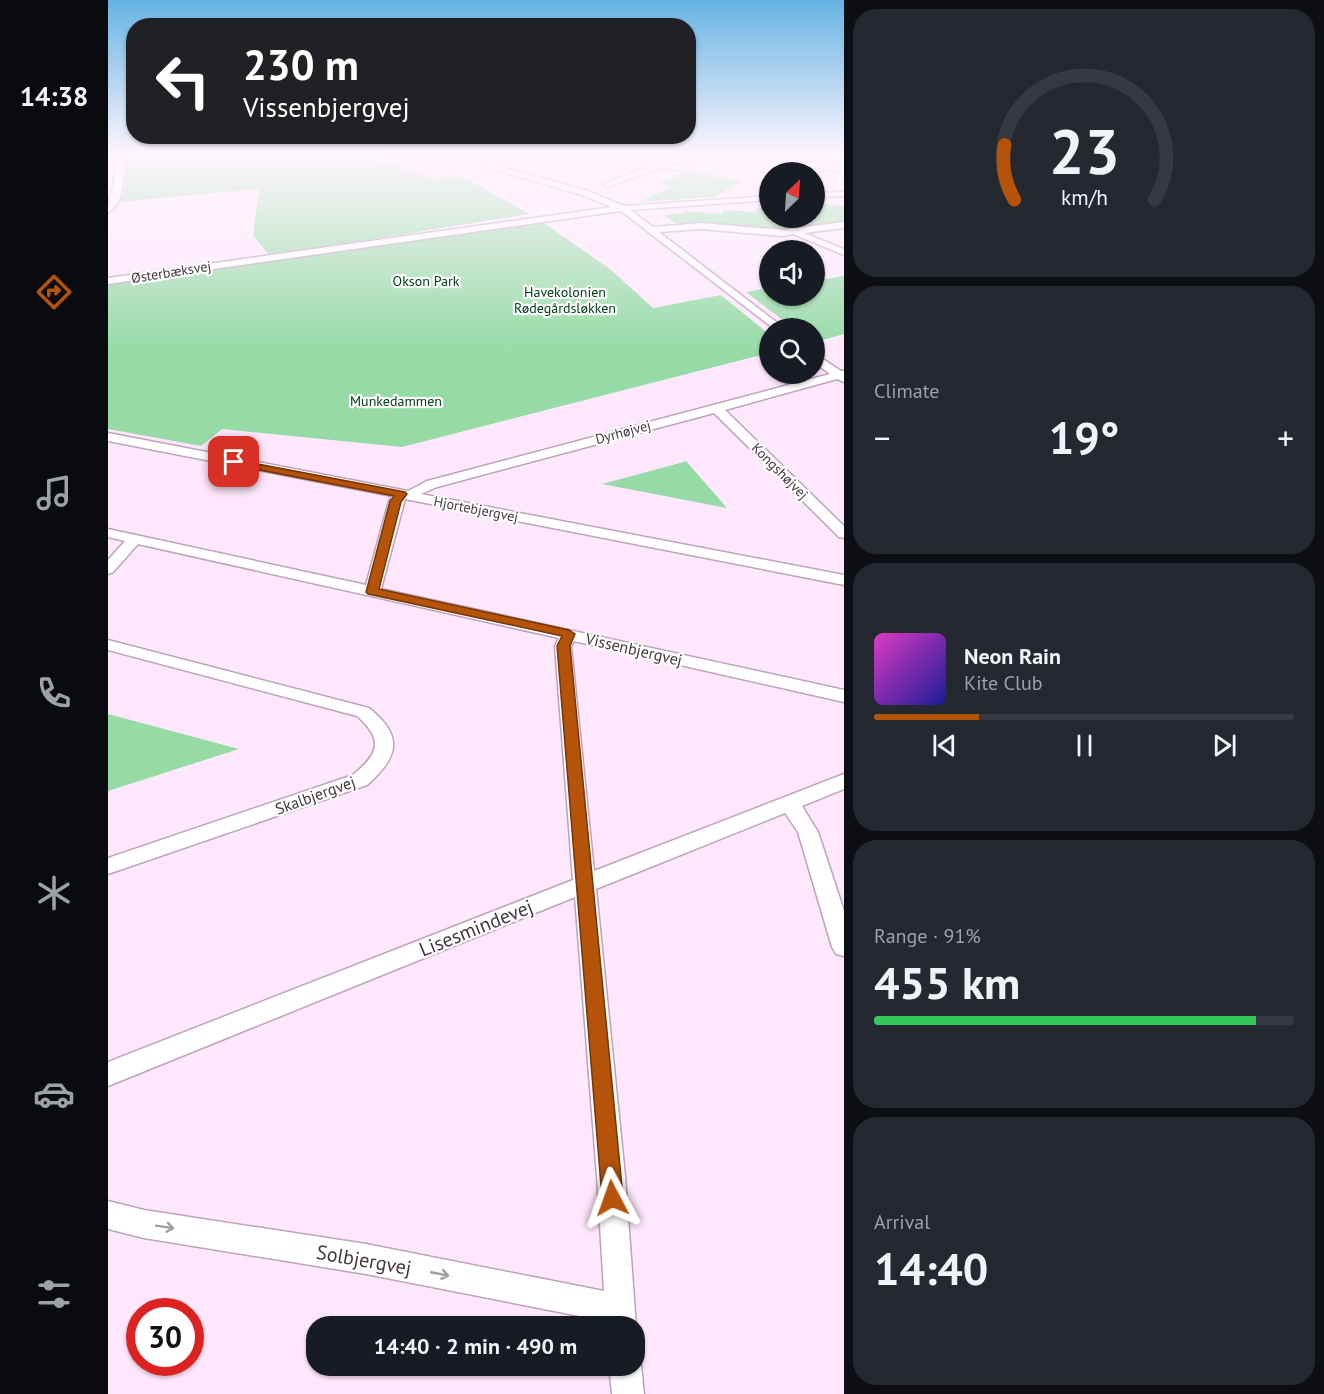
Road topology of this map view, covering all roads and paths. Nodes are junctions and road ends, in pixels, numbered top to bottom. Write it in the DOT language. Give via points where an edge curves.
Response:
graph roads {
  1 [pos="530,221"];
  2 [pos="639,221"];
  3 [pos="844,225"];
  4 [pos="651,230"];
  5 [pos="795,232"];
  6 [pos="844,252"];
  7 [pos="108,281"];
  8 [pos="766,318"];
  9 [pos="825,364"];
  10 [pos="842,376"];
  11 [pos="715,407"];
  12 [pos="108,437"];
  13 [pos="406,495"];
  14 [pos="108,533"];
  15 [pos="844,534"];
  16 [pos="135,539"];
  17 [pos="108,569"];
  18 [pos="844,580"];
  19 [pos="372,592"];
  20 [pos="569,634"];
  21 [pos="108,645"];
  22 [pos="844,696"];
  23 [pos="844,781"];
  24 [pos="788,804"];
  25 [pos="108,866"];
  26 [pos="584,885"];
  27 [pos="844,947"];
  28 [pos="108,1074"];
  29 [pos="108,1215"];
  30 [pos="611,1316"];
  31 [pos="620,1316"];
  32 [pos="626,1376"];
  33 [pos="628,1394"];
  1 -- 7 [label="street, Østerbæksvej"];
  2 -- 4 [label="street"];
  3 -- 5 [label="street"];
  4 -- 5 [label="street" via="701,226"];
  4 -- 8 [label="street"];
  5 -- 6 [label="street"];
  9 -- 10 [label="street"];
  10 -- 11 [label="street, Dyrhøjvej"];
  11 -- 13 [label="street, Dyrhøjvej" via="432,484"];
  11 -- 15 [label="street, Kongshøjvej"];
  12 -- 13 [label="street, Hjortebjergvej"];
  13 -- 18 [label="street, Hjortebjergvej"];
  13 -- 19 [label="street" via="396,501"];
  14 -- 16 [label="street, Vissenbjergvej"];
  16 -- 17 [label="street"];
  16 -- 19 [label="street, Vissenbjergvej"];
  19 -- 20 [label="street, Vissenbjergvej"];
  20 -- 22 [label="street, Vissenbjergvej"];
  20 -- 26 [label="street" via="563,646"];
  21 -- 25 [label="street, Skalbjergvej" via="363,712 377,722 385,736 385,752 376,767 360,780"];
  23 -- 24 [label="street, Lisesmindevej"];
  24 -- 26 [label="street, Lisesmindevej"];
  24 -- 27 [label="street" via="808,832"];
  26 -- 28 [label="street, Lisesmindevej"];
  26 -- 31 [label="street"];
  29 -- 30 [label="street, Solbjergvej, one-way" via="366,1259"];
  32 -- 33 [label="street"];
}
